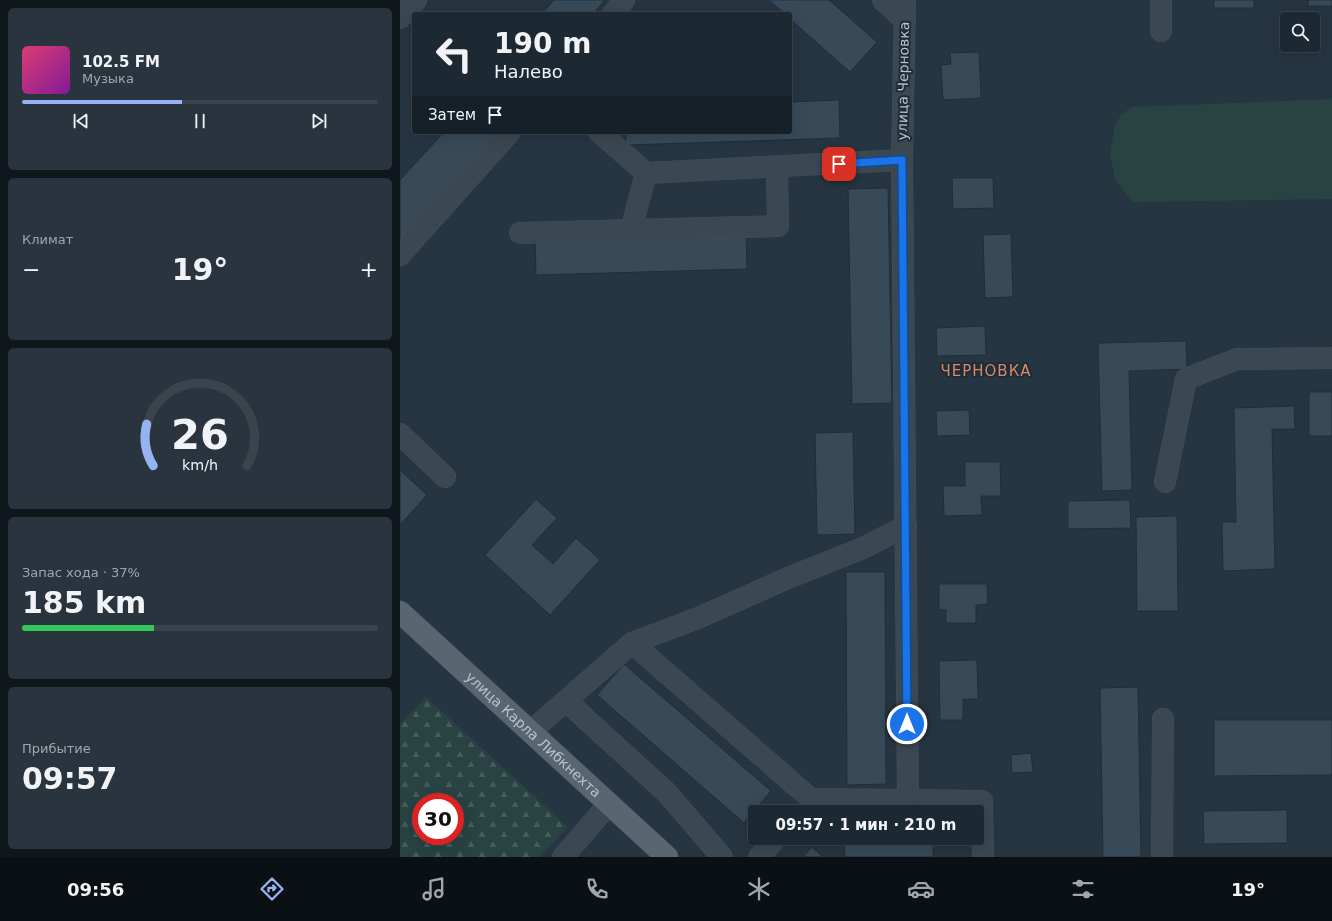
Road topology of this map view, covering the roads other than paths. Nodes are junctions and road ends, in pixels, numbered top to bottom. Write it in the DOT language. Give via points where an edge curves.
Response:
graph roads {
  1 [pos="416,0"];
  2 [pos="624,0"];
  3 [pos="883,0"];
  4 [pos="1161,0"];
  5 [pos="905,10"];
  6 [pos="614,12"];
  7 [pos="400,18"];
  8 [pos="1162,31"];
  9 [pos="508,134"];
  10 [pos="601,134"];
  11 [pos="902,160"];
  12 [pos="777,168"];
  13 [pos="646,173"];
  14 [pos="631,230"];
  15 [pos="520,233"];
  16 [pos="400,255"];
  17 [pos="1332,358"];
  18 [pos="400,434"];
  19 [pos="445,477"];
  20 [pos="1165,482"];
  21 [pos="906,526"];
  22 [pos="400,612"];
  23 [pos="632,643"];
  24 [pos="566,701"];
  25 [pos="1162,719"];
  26 [pos="530,732"];
  27 [pos="908,800"];
  28 [pos="609,804"];
  29 [pos="804,805"];
  30 [pos="822,805"];
  31 [pos="770,845"];
  32 [pos="563,857"];
  33 [pos="667,857"];
  34 [pos="722,857"];
  35 [pos="759,857"];
  36 [pos="983,857"];
  37 [pos="1162,857"];
  1 -- 7 [label="street"];
  2 -- 6 [label="street"];
  3 -- 5 [label="street"];
  4 -- 8 [label="street"];
  5 -- 11 [label="street, улица Черновка"];
  9 -- 16 [label="street"];
  10 -- 13 [label="street"];
  11 -- 12 [label="street"];
  11 -- 21 [label="street, улица Черновка"];
  12 -- 13 [label="street"];
  12 -- 14 [label="street" via="778,226"];
  13 -- 14 [label="street"];
  14 -- 15 [label="street"];
  17 -- 20 [label="street" via="1237,359 1186,379"];
  18 -- 19 [label="street"];
  21 -- 23 [label="street" via="863,548"];
  21 -- 27 [label="street, улица Черновка"];
  22 -- 26 [label="main road, улица Карла Либкнехта"];
  23 -- 24 [label="street"];
  23 -- 29 [label="street"];
  24 -- 26 [label="street"];
  24 -- 34 [label="street" via="666,792"];
  25 -- 37 [label="street"];
  26 -- 28 [label="main road, улица Карла Либкнехта"];
  27 -- 30 [label="street"];
  27 -- 36 [label="street" via="982,802"];
  28 -- 32 [label="street"];
  28 -- 33 [label="main road, улица Карла Либкнехта"];
  31 -- 35 [label="street"];
}
